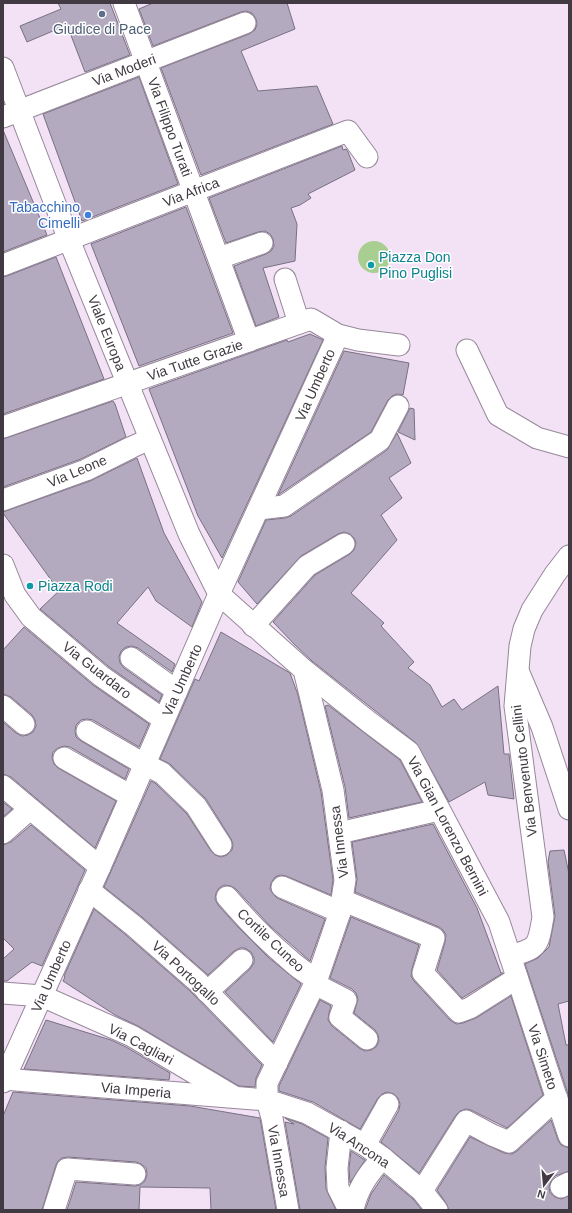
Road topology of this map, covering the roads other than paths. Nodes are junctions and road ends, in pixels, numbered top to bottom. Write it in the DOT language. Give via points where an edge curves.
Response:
graph roads {
  1 [pos="125,3"];
  2 [pos="246,23"];
  3 [pos="146,62"];
  4 [pos="3,68"];
  5 [pos="11,114"];
  6 [pos="367,157"];
  7 [pos="194,191"];
  8 [pos="69,240"];
  9 [pos="262,243"];
  10 [pos="219,258"];
  11 [pos="3,265"];
  12 [pos="285,279"];
  13 [pos="299,323"];
  14 [pos="338,335"];
  15 [pos="249,341"];
  16 [pos="399,345"];
  17 [pos="467,350"];
  18 [pos="128,383"];
  19 [pos="398,406"];
  20 [pos="3,427"];
  21 [pos="150,439"];
  22 [pos="569,447"];
  23 [pos="3,500"];
  24 [pos="259,509"];
  25 [pos="344,544"];
  26 [pos="569,556"];
  27 [pos="3,565"];
  28 [pos="220,594"];
  29 [pos="9,599"];
  30 [pos="253,626"];
  31 [pos="131,658"];
  32 [pos="304,670"];
  33 [pos="518,670"];
  34 [pos="177,691"];
  35 [pos="3,706"];
  36 [pos="164,720"];
  37 [pos="24,724"];
  38 [pos="87,731"];
  39 [pos="64,758"];
  40 [pos="144,764"];
  41 [pos="3,786"];
  42 [pos="131,796"];
  43 [pos="30,809"];
  44 [pos="569,809"];
  45 [pos="439,810"];
  46 [pos="3,833"];
  47 [pos="339,833"];
  48 [pos="221,845"];
  49 [pos="100,867"];
  50 [pos="282,887"];
  51 [pos="89,890"];
  52 [pos="227,897"];
  53 [pos="341,906"];
  54 [pos="510,956"];
  55 [pos="242,960"];
  56 [pos="517,978"];
  57 [pos="316,982"];
  58 [pos="207,992"];
  59 [pos="3,993"];
  60 [pos="42,996"];
  61 [pos="367,1039"];
  62 [pos="277,1062"];
  63 [pos="3,1080"];
  64 [pos="557,1098"];
  65 [pos="237,1099"];
  66 [pos="267,1100"];
  67 [pos="388,1104"];
  68 [pos="341,1131"];
  69 [pos="569,1136"];
  70 [pos="365,1145"];
  71 [pos="383,1158"];
  72 [pos="135,1174"];
  73 [pos="422,1191"];
  74 [pos="54,1210"];
  75 [pos="288,1210"];
  76 [pos="348,1210"];
  77 [pos="353,1210"];
  78 [pos="437,1210"];
  1 -- 3 [label="street, Via Filippo Turati"];
  2 -- 3 [label="street, Via Moderi"];
  3 -- 5 [label="street, Via Moderi"];
  3 -- 7 [label="street, Via Filippo Turati"];
  4 -- 5 [label="street, Viale Europa"];
  5 -- 8 [label="street, Viale Europa"];
  6 -- 7 [label="street, Via Africa" via="348,131"];
  7 -- 8 [label="street, Via Africa"];
  7 -- 10 [label="street, Via Filippo Turati"];
  8 -- 11 [label="street, Via Africa"];
  8 -- 18 [label="street, Viale Europa"];
  9 -- 10 [label="street"];
  10 -- 15 [label="street, Via Filippo Turati"];
  12 -- 13 [label="street"];
  13 -- 14 [label="street, Via Tutte Grazie" via="311,319"];
  13 -- 15 [label="street, Via Tutte Grazie"];
  14 -- 16 [label="street, Via Umberto"];
  14 -- 24 [label="street, Via Umberto"];
  15 -- 18 [label="street, Via Tutte Grazie"];
  17 -- 22 [label="street" via="498,415 537,438"];
  18 -- 20 [label="street, Via Tutte Grazie"];
  18 -- 21 [label="street, Viale Europa"];
  19 -- 24 [label="street" via="380,440 284,506"];
  21 -- 23 [label="street, Via Leone" via="86,470"];
  21 -- 28 [label="street, Viale Europa" via="188,534"];
  24 -- 28 [label="street, Via Umberto"];
  25 -- 30 [label="street" via="308,566"];
  26 -- 33 [label="street, Via Benvenuto Cellini" via="532,610 520,646"];
  27 -- 29 [label="street, Via Guardaro"];
  28 -- 30 [label="street"];
  28 -- 34 [label="street, Via Umberto"];
  29 -- 36 [label="street, Via Guardaro" via="101,676"];
  30 -- 32 [label="street"];
  31 -- 34 [label="street"];
  32 -- 45 [label="street, Via Gian Lorenzo Bernini" via="409,752"];
  32 -- 47 [label="street, Via Innessa" via="333,790"];
  33 -- 44 [label="street" via="542,727"];
  33 -- 54 [label="street, Via Benvenuto Cellini" via="515,706 543,917 536,946"];
  34 -- 36 [label="street, Via Umberto"];
  35 -- 37 [label="street"];
  36 -- 40 [label="street, Via Umberto"];
  38 -- 40 [label="street"];
  39 -- 42 [label="street"];
  40 -- 42 [label="street, Via Umberto"];
  40 -- 48 [label="street" via="162,773 196,806"];
  41 -- 43 [label="street"];
  42 -- 49 [label="street, Via Umberto"];
  43 -- 46 [label="street"];
  43 -- 49 [label="street"];
  45 -- 47 [label="street"];
  45 -- 54 [label="street, Via Gian Lorenzo Bernini" via="499,922"];
  47 -- 53 [label="street, Via Innessa" via="345,880"];
  49 -- 51 [label="street, Via Umberto"];
  50 -- 53 [label="street"];
  51 -- 58 [label="street, Via Portogallo" via="134,926"];
  51 -- 60 [label="street, Via Umberto"];
  52 -- 57 [label="street, Cortile Cuneo" via="246,920"];
  53 -- 56 [label="street" via="434,938 422,973 459,1012 470,1008"];
  53 -- 57 [label="street, Via Innessa"];
  54 -- 56 [label="street, Via Gian Lorenzo Bernini"];
  55 -- 58 [label="street"];
  56 -- 64 [label="street, Via Simeto"];
  57 -- 61 [label="street, Cortile Cuneo" via="346,1000 340,1017"];
  57 -- 62 [label="street, Via Innessa"];
  58 -- 62 [label="street, Via Portogallo"];
  59 -- 60 [label="street, Via Cagliari"];
  60 -- 63 [label="street, Via Umberto"];
  60 -- 65 [label="street, Via Cagliari" via="132,1036"];
  62 -- 66 [label="street, Via Innessa" via="267,1083"];
  63 -- 65 [label="street, Via Imperia"];
  64 -- 69 [label="street, Via Simeto"];
  64 -- 73 [label="street" via="509,1142 466,1121"];
  65 -- 66 [label="street, Via Imperia"];
  66 -- 68 [label="street, Via Ancona" via="307,1113"];
  66 -- 75 [label="street, Via Innessa"];
  67 -- 70 [label="street"];
  68 -- 70 [label="street, Via Ancona"];
  68 -- 76 [label="street" via="337,1168 338,1188"];
  70 -- 71 [label="street, Via Ancona"];
  71 -- 73 [label="street, Via Ancona"];
  71 -- 77 [label="street" via="370,1171 356,1197"];
  72 -- 74 [label="street" via="67,1169"];
  73 -- 78 [label="street, Via Ancona"];
}
